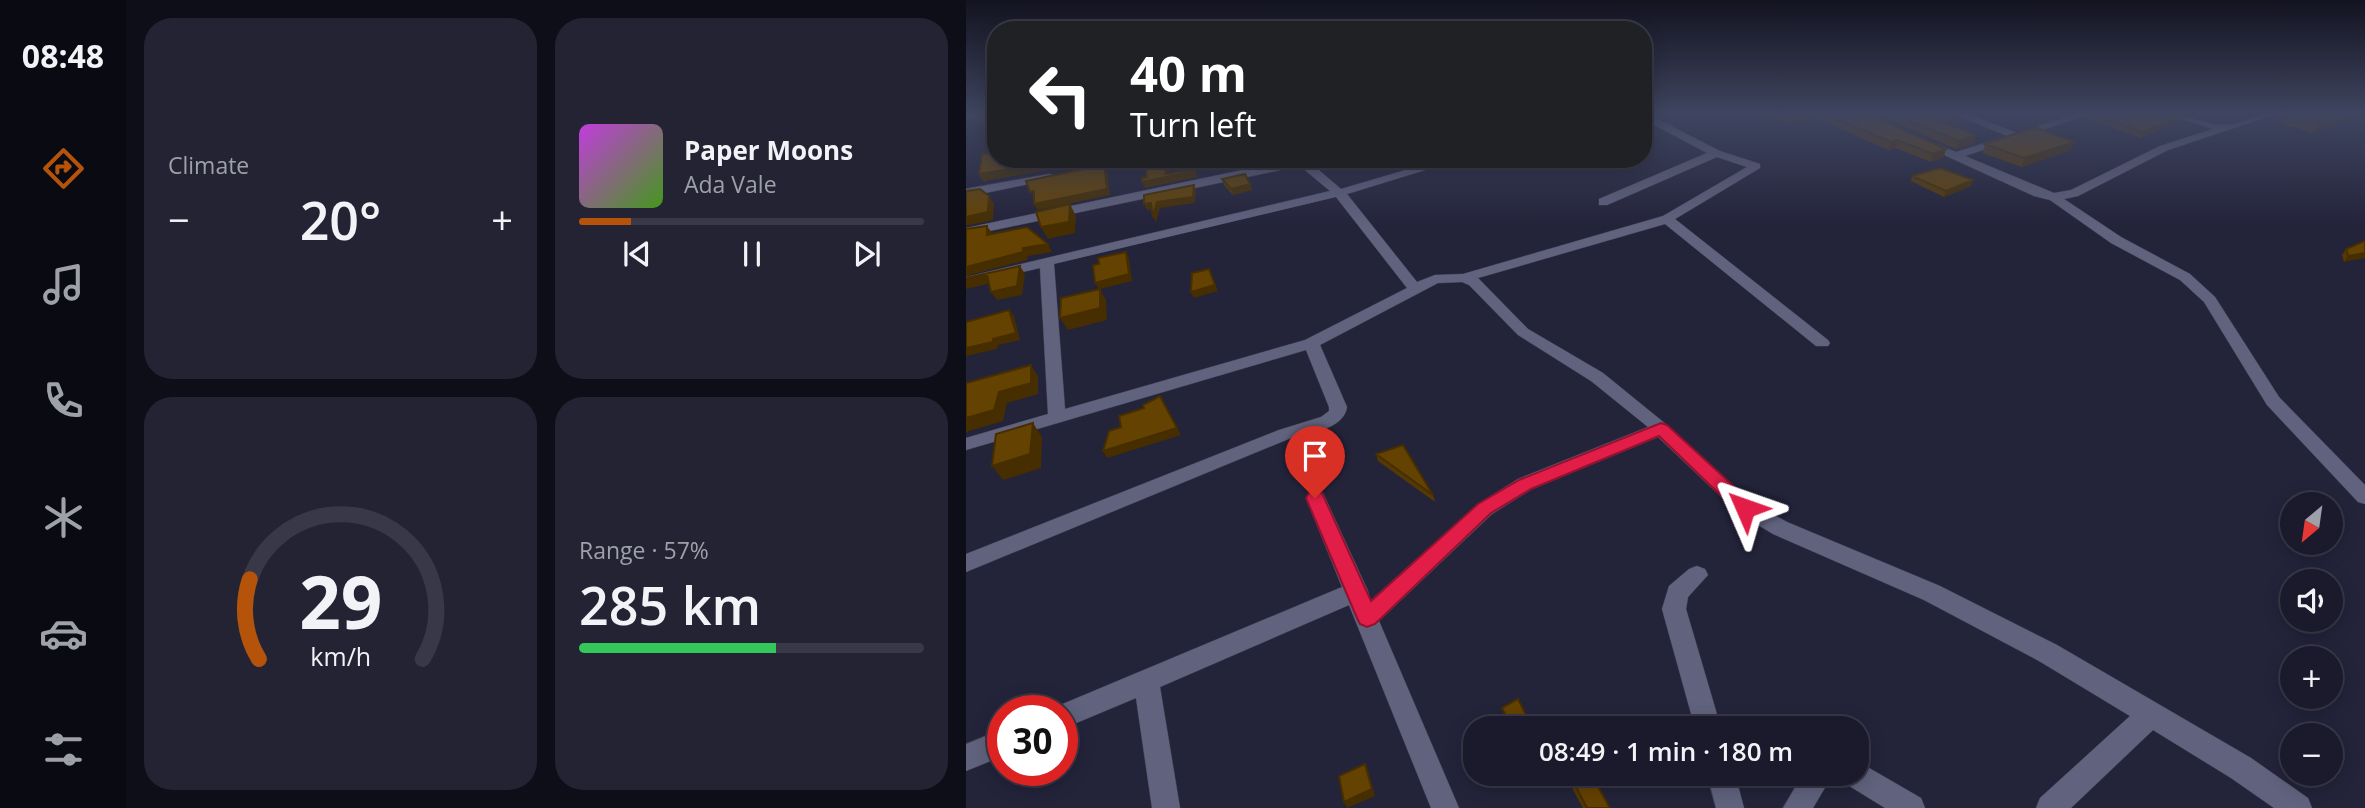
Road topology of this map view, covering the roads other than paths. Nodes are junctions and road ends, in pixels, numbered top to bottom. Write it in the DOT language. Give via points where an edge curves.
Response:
graph roads {
  1 [pos="1945,152"];
  2 [pos="1968,152"];
  3 [pos="2157,152"];
  4 [pos="1716,153"];
  5 [pos="1955,156"];
  6 [pos="1079,168"];
  7 [pos="1268,168"];
  8 [pos="1309,168"];
  9 [pos="1425,168"];
  10 [pos="966,193"];
  11 [pos="1339,193"];
  12 [pos="2054,197"];
  13 [pos="1603,202"];
  14 [pos="1667,219"];
  15 [pos="966,232"];
  16 [pos="1048,262"];
  17 [pos="1464,278"];
  18 [pos="966,281"];
  19 [pos="1415,288"];
  20 [pos="1311,343"];
  21 [pos="1822,343"];
  22 [pos="1057,418"];
  23 [pos="1661,429"];
  24 [pos="966,444"];
  25 [pos="2365,497"];
  26 [pos="1315,498"];
  27 [pos="966,563"];
  28 [pos="1697,575"];
  29 [pos="1357,591"];
  30 [pos="1367,618"];
  31 [pos="1146,681"];
  32 [pos="1078,710"];
  33 [pos="2150,715"];
  34 [pos="1705,716"];
  35 [pos="987,749"];
  36 [pos="966,758"];
  37 [pos="1869,782"];
  38 [pos="1724,786"];
  39 [pos="1811,786"];
  40 [pos="1166,808"];
  41 [pos="1445,808"];
  42 [pos="1730,808"];
  43 [pos="1797,808"];
  44 [pos="1912,808"];
  45 [pos="2050,808"];
  46 [pos="2298,808"];
  1 -- 5 [label="street"];
  2 -- 5 [label="street"];
  3 -- 12 [label="street" via="2074,193"];
  4 -- 13 [label="street"];
  4 -- 14 [label="street" via="1756,166"];
  5 -- 12 [label="street"];
  6 -- 10 [label="street"];
  7 -- 15 [label="street"];
  8 -- 11 [label="street"];
  9 -- 11 [label="street"];
  11 -- 16 [label="street"];
  11 -- 19 [label="street"];
  12 -- 25 [label="street" via="2202,292 2273,401"];
  14 -- 17 [label="street"];
  14 -- 21 [label="street"];
  16 -- 18 [label="street"];
  16 -- 22 [label="street"];
  17 -- 19 [label="street" via="1435,279"];
  17 -- 23 [label="street" via="1474,282 1523,332 1597,377"];
  19 -- 20 [label="street"];
  20 -- 22 [label="street"];
  20 -- 27 [label="street" via="1338,407 1337,415"];
  22 -- 24 [label="street"];
  23 -- 30 [label="street" via="1525,484 1485,509"];
  23 -- 33 [label="street" via="1745,508 1780,528 1932,593 2049,653"];
  26 -- 29 [label="street"];
  28 -- 34 [label="street" via="1677,593 1674,609"];
  29 -- 30 [label="street"];
  29 -- 31 [label="street"];
  30 -- 41 [label="street"];
  31 -- 32 [label="street"];
  31 -- 40 [label="street"];
  33 -- 45 [label="street"];
  33 -- 46 [label="street" via="2241,768"];
  35 -- 36 [label="street"];
  37 -- 44 [label="street"];
  38 -- 42 [label="street"];
  39 -- 43 [label="street"];
}
